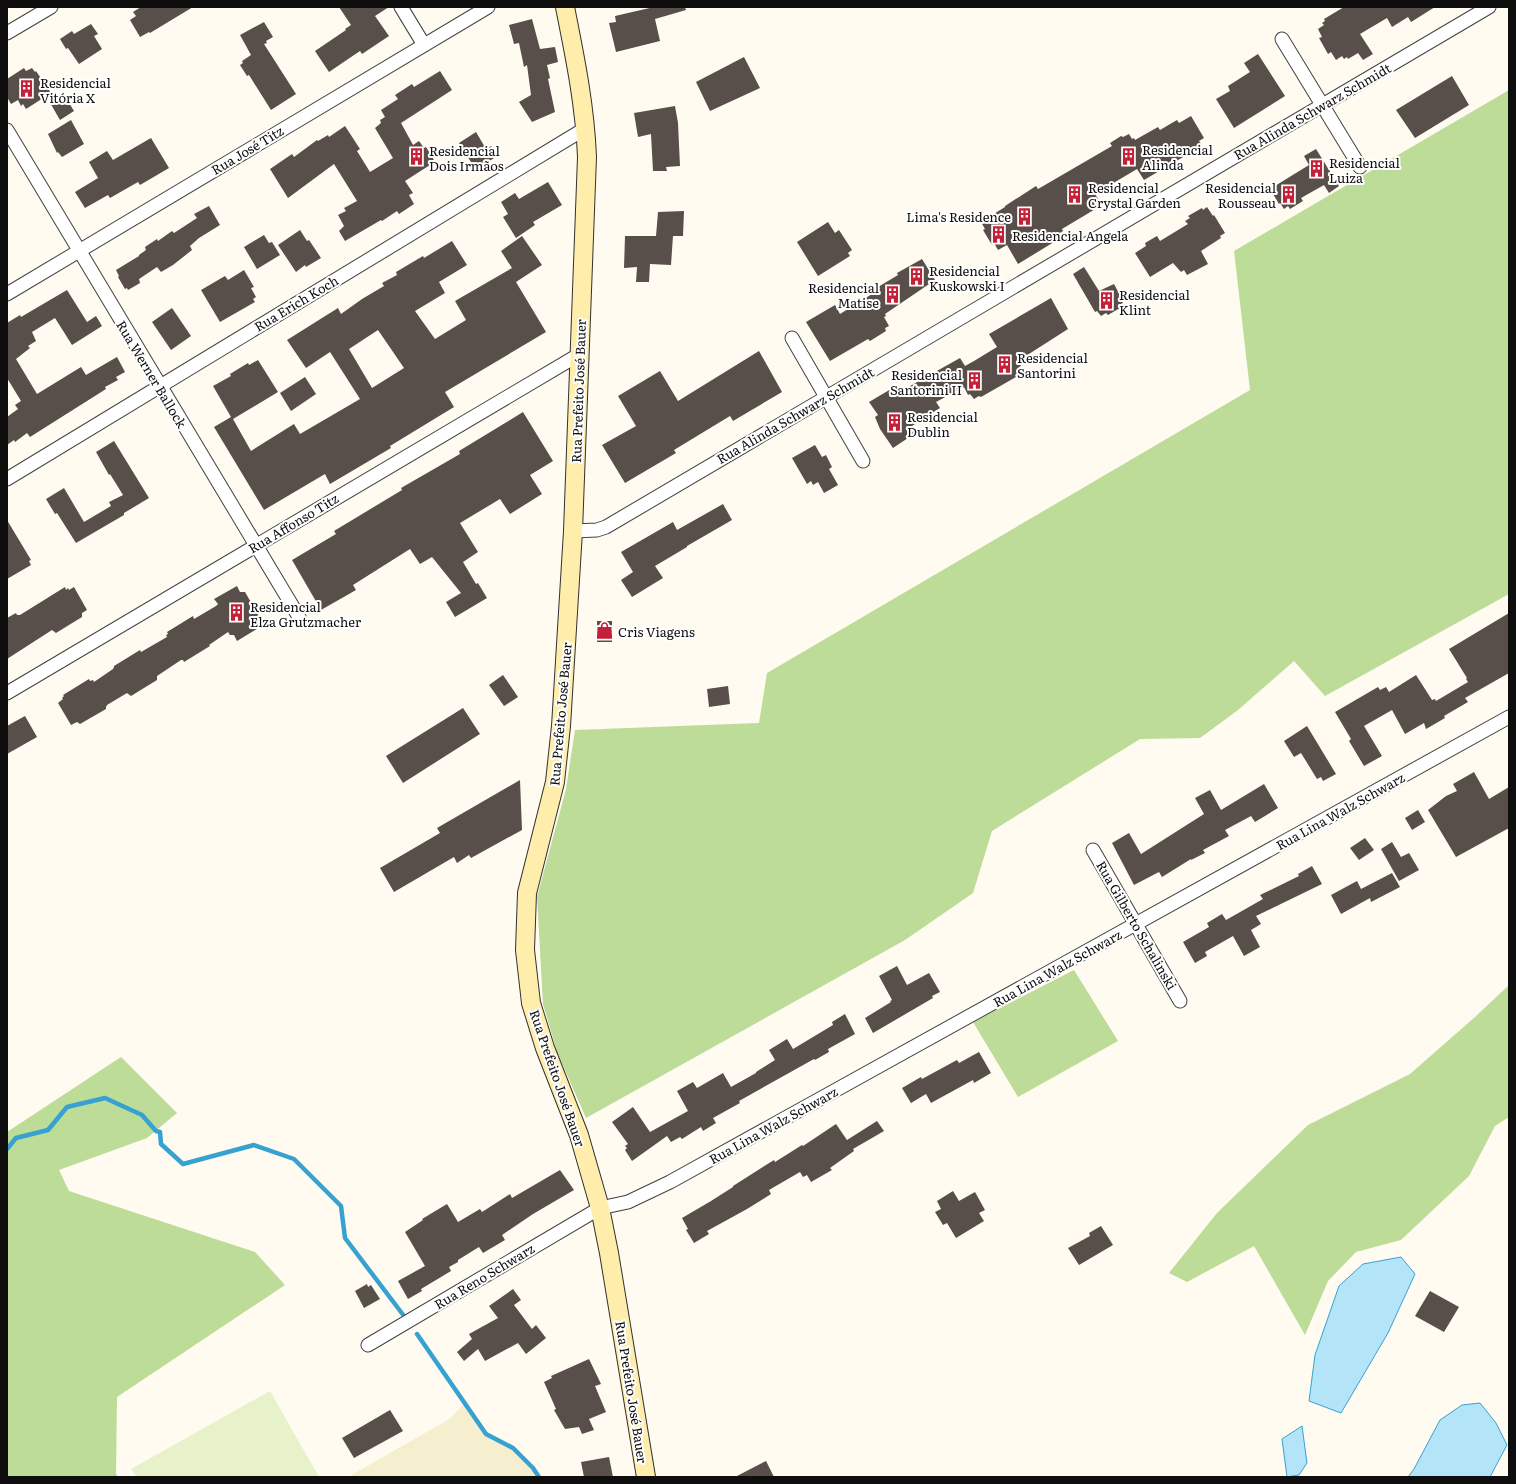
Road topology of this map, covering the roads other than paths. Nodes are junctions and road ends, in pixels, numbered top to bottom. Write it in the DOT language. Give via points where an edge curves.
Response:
graph roads {
  1 [pos="51,7"];
  2 [pos="401,7"];
  3 [pos="488,7"];
  4 [pos="565,7"];
  5 [pos="1489,7"];
  6 [pos="7,33"];
  7 [pos="1282,39"];
  8 [pos="424,45"];
  9 [pos="1322,105"];
  10 [pos="586,128"];
  11 [pos="7,130"];
  12 [pos="1360,167"];
  13 [pos="79,251"];
  14 [pos="7,294"];
  15 [pos="792,338"];
  16 [pos="580,354"];
  17 [pos="160,386"];
  18 [pos="826,397"];
  19 [pos="863,461"];
  20 [pos="7,479"];
  21 [pos="573,531"];
  22 [pos="256,546"];
  23 [pos="298,617"];
  24 [pos="7,693"];
  25 [pos="1509,717"];
  26 [pos="1093,850"];
  27 [pos="1136,924"];
  28 [pos="1180,1000"];
  29 [pos="600,1208"];
  30 [pos="368,1345"];
  31 [pos="646,1477"];
  1 -- 6 [label="street"];
  2 -- 8 [label="street"];
  3 -- 8 [label="street, Rua José Titz"];
  4 -- 10 [label="street, Rua Prefeito José Bauer"];
  5 -- 9 [label="street, Rua Alinda Schwarz Schmidt"];
  7 -- 9 [label="street"];
  8 -- 13 [label="street, Rua José Titz"];
  9 -- 12 [label="street"];
  9 -- 18 [label="street, Rua Alinda Schwarz Schmidt"];
  10 -- 16 [label="street, Rua Prefeito José Bauer" via="587,192"];
  10 -- 17 [label="street, Rua Erich Koch"];
  11 -- 13 [label="street, Rua Werner Ballock"];
  13 -- 14 [label="street, Rua José Titz"];
  13 -- 17 [label="street, Rua Werner Ballock"];
  15 -- 18 [label="street"];
  16 -- 21 [label="street, Rua Prefeito José Bauer"];
  16 -- 22 [label="street, Rua Affonso Titz"];
  17 -- 20 [label="street, Rua Erich Koch"];
  17 -- 22 [label="street, Rua Werner Ballock"];
  18 -- 19 [label="street"];
  18 -- 21 [label="street, Rua Alinda Schwarz Schmidt" via="606,527"];
  21 -- 29 [label="street, Rua Prefeito José Bauer" via="562,726 556,782 527,893 525,950 532,1003 545,1048 579,1135"];
  22 -- 23 [label="street, Rua Werner Ballock"];
  22 -- 24 [label="street, Rua Affonso Titz"];
  25 -- 27 [label="street, Rua Lina Walz Schwarz"];
  26 -- 27 [label="street, Rua Gilberto Schalinski"];
  27 -- 28 [label="street, Rua Gilberto Schalinski"];
  27 -- 29 [label="street, Rua Lina Walz Schwarz" via="670,1182 628,1202"];
  29 -- 30 [label="street, Rua Reno Schwarz"];
  29 -- 31 [label="street, Rua Prefeito José Bauer"];
}
